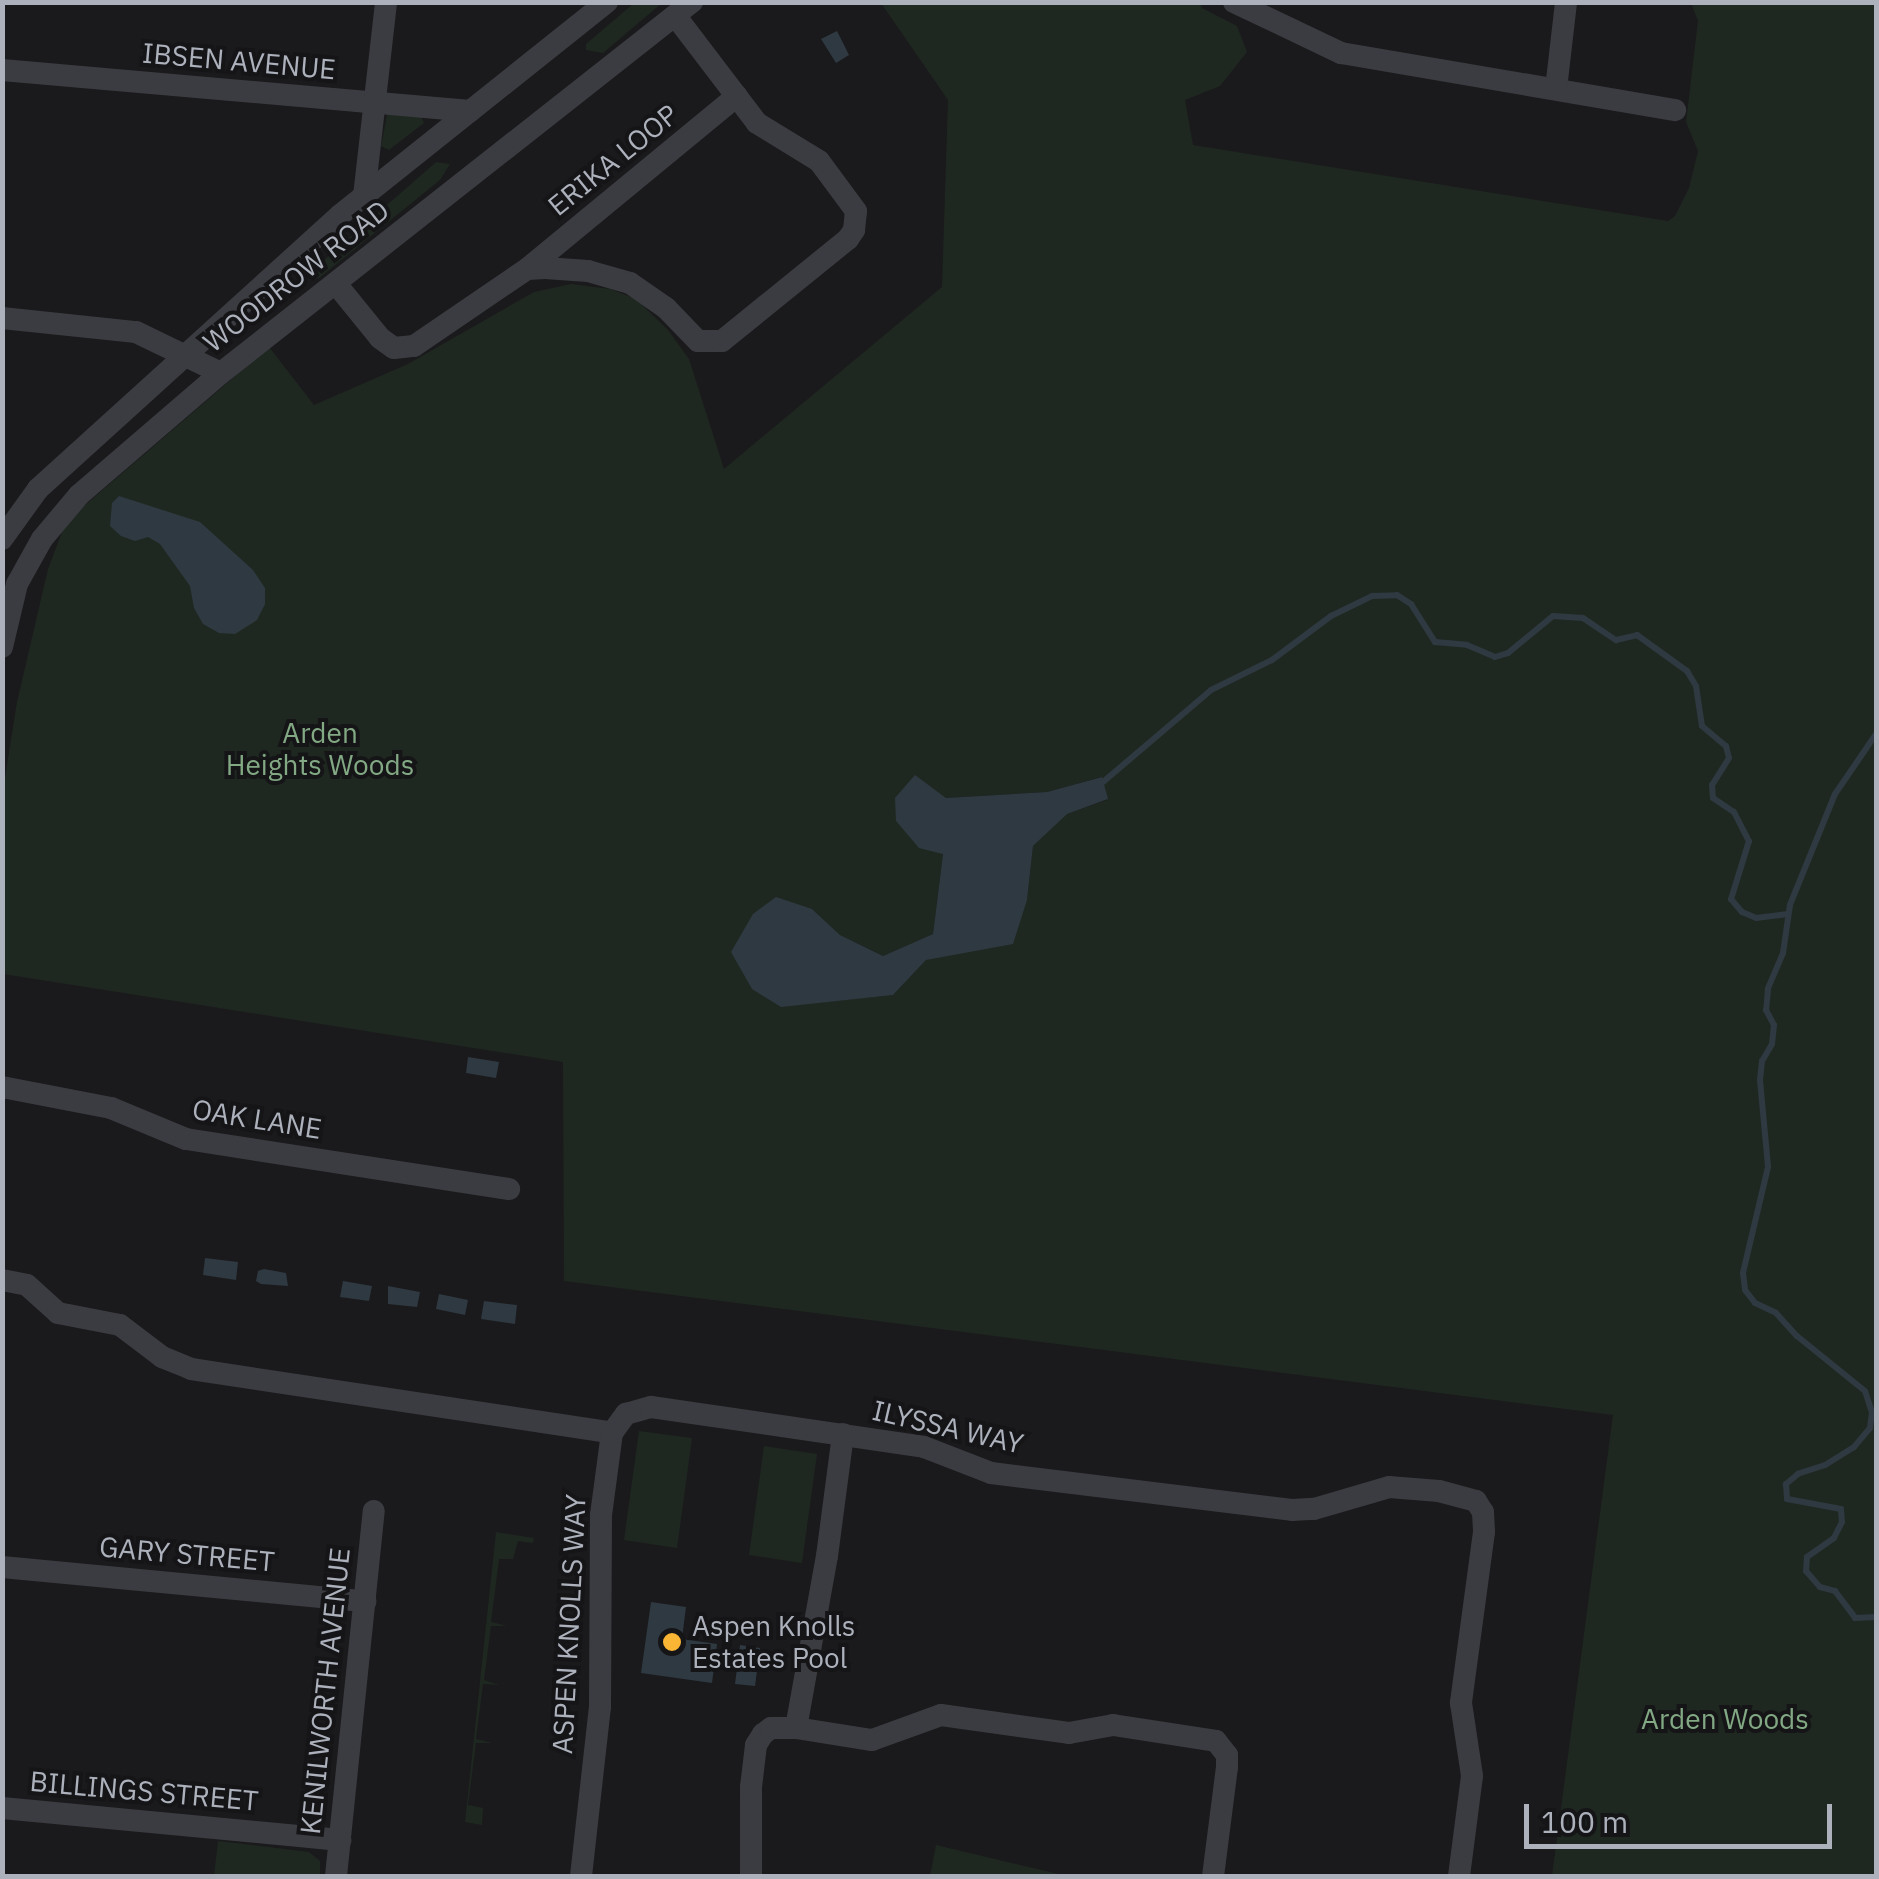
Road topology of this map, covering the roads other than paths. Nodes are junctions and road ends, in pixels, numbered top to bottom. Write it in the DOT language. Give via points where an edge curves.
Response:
graph roads {
  1 [pos="386,2"];
  2 [pos="608,2"];
  3 [pos="1234,2"];
  4 [pos="1566,2"];
  5 [pos="684,10"];
  6 [pos="2,70"];
  7 [pos="1556,89"];
  8 [pos="737,96"];
  9 [pos="374,103"];
  10 [pos="1675,110"];
  11 [pos="470,111"];
  12 [pos="364,196"];
  13 [pos="526,269"];
  14 [pos="336,285"];
  15 [pos="2,318"];
  16 [pos="183,354"];
  17 [pos="221,373"];
  18 [pos="2,539"];
  19 [pos="2,648"];
  20 [pos="2,1087"];
  21 [pos="509,1189"];
  22 [pos="2,1280"];
  23 [pos="612,1433"];
  24 [pos="843,1434"];
  25 [pos="374,1512"];
  26 [pos="2,1567"];
  27 [pos="365,1601"];
  28 [pos="796,1728"];
  29 [pos="2,1808"];
  30 [pos="340,1840"];
  31 [pos="336,1876"];
  32 [pos="581,1876"];
  33 [pos="750,1876"];
  34 [pos="1213,1876"];
  35 [pos="1459,1876"];
  1 -- 9 [label="street"];
  2 -- 11 [label="street, WOODROW ROAD"];
  3 -- 7 [label="street" via="1341,53"];
  4 -- 7 [label="street"];
  5 -- 8 [label="street"];
  5 -- 14 [label="street, WOODROW ROAD"];
  6 -- 9 [label="street, IBSEN AVENUE"];
  7 -- 10 [label="street"];
  8 -- 13 [label="street, ERIKA LOOP"];
  8 -- 13 [label="street" via="757,122 819,162 852,201 857,220 848,239 714,344 698,341 630,283 572,269"];
  9 -- 11 [label="street, IBSEN AVENUE"];
  9 -- 12 [label="street"];
  11 -- 12 [label="street, WOODROW ROAD"];
  12 -- 16 [label="street, WOODROW ROAD"];
  13 -- 14 [label="street, ERIKA LOOP" via="404,349 386,344"];
  14 -- 17 [label="street, WOODROW ROAD"];
  15 -- 16 [label="street" via="136,332"];
  16 -- 17 [label="street"];
  16 -- 18 [label="street, WOODROW ROAD" via="38,489"];
  17 -- 19 [label="street, WOODROW ROAD" via="79,495 42,539 17,584"];
  20 -- 21 [label="street, OAK LANE" via="111,1108 186,1139"];
  22 -- 23 [label="street" via="26,1285 58,1312 120,1325 162,1357 190,1368"];
  23 -- 24 [label="street, ILYSSA WAY" via="626,1414 650,1408"];
  23 -- 32 [label="street, ASPEN KNOLLS WAY" via="601,1515 600,1707"];
  24 -- 28 [label="street"];
  24 -- 35 [label="street, ILYSSA WAY" via="938,1450 991,1473 1292,1510 1389,1488 1476,1502 1484,1532 1461,1704 1472,1776"];
  25 -- 27 [label="street, KENILWORTH AVENUE"];
  26 -- 27 [label="street, GARY STREET"];
  27 -- 30 [label="street, KENILWORTH AVENUE"];
  28 -- 33 [label="street" via="771,1728 756,1745"];
  28 -- 34 [label="street" via="872,1740 941,1715 1069,1733 1113,1725 1216,1741 1227,1767"];
  29 -- 30 [label="street, BILLINGS STREET"];
  30 -- 31 [label="street, KENILWORTH AVENUE"];
}
